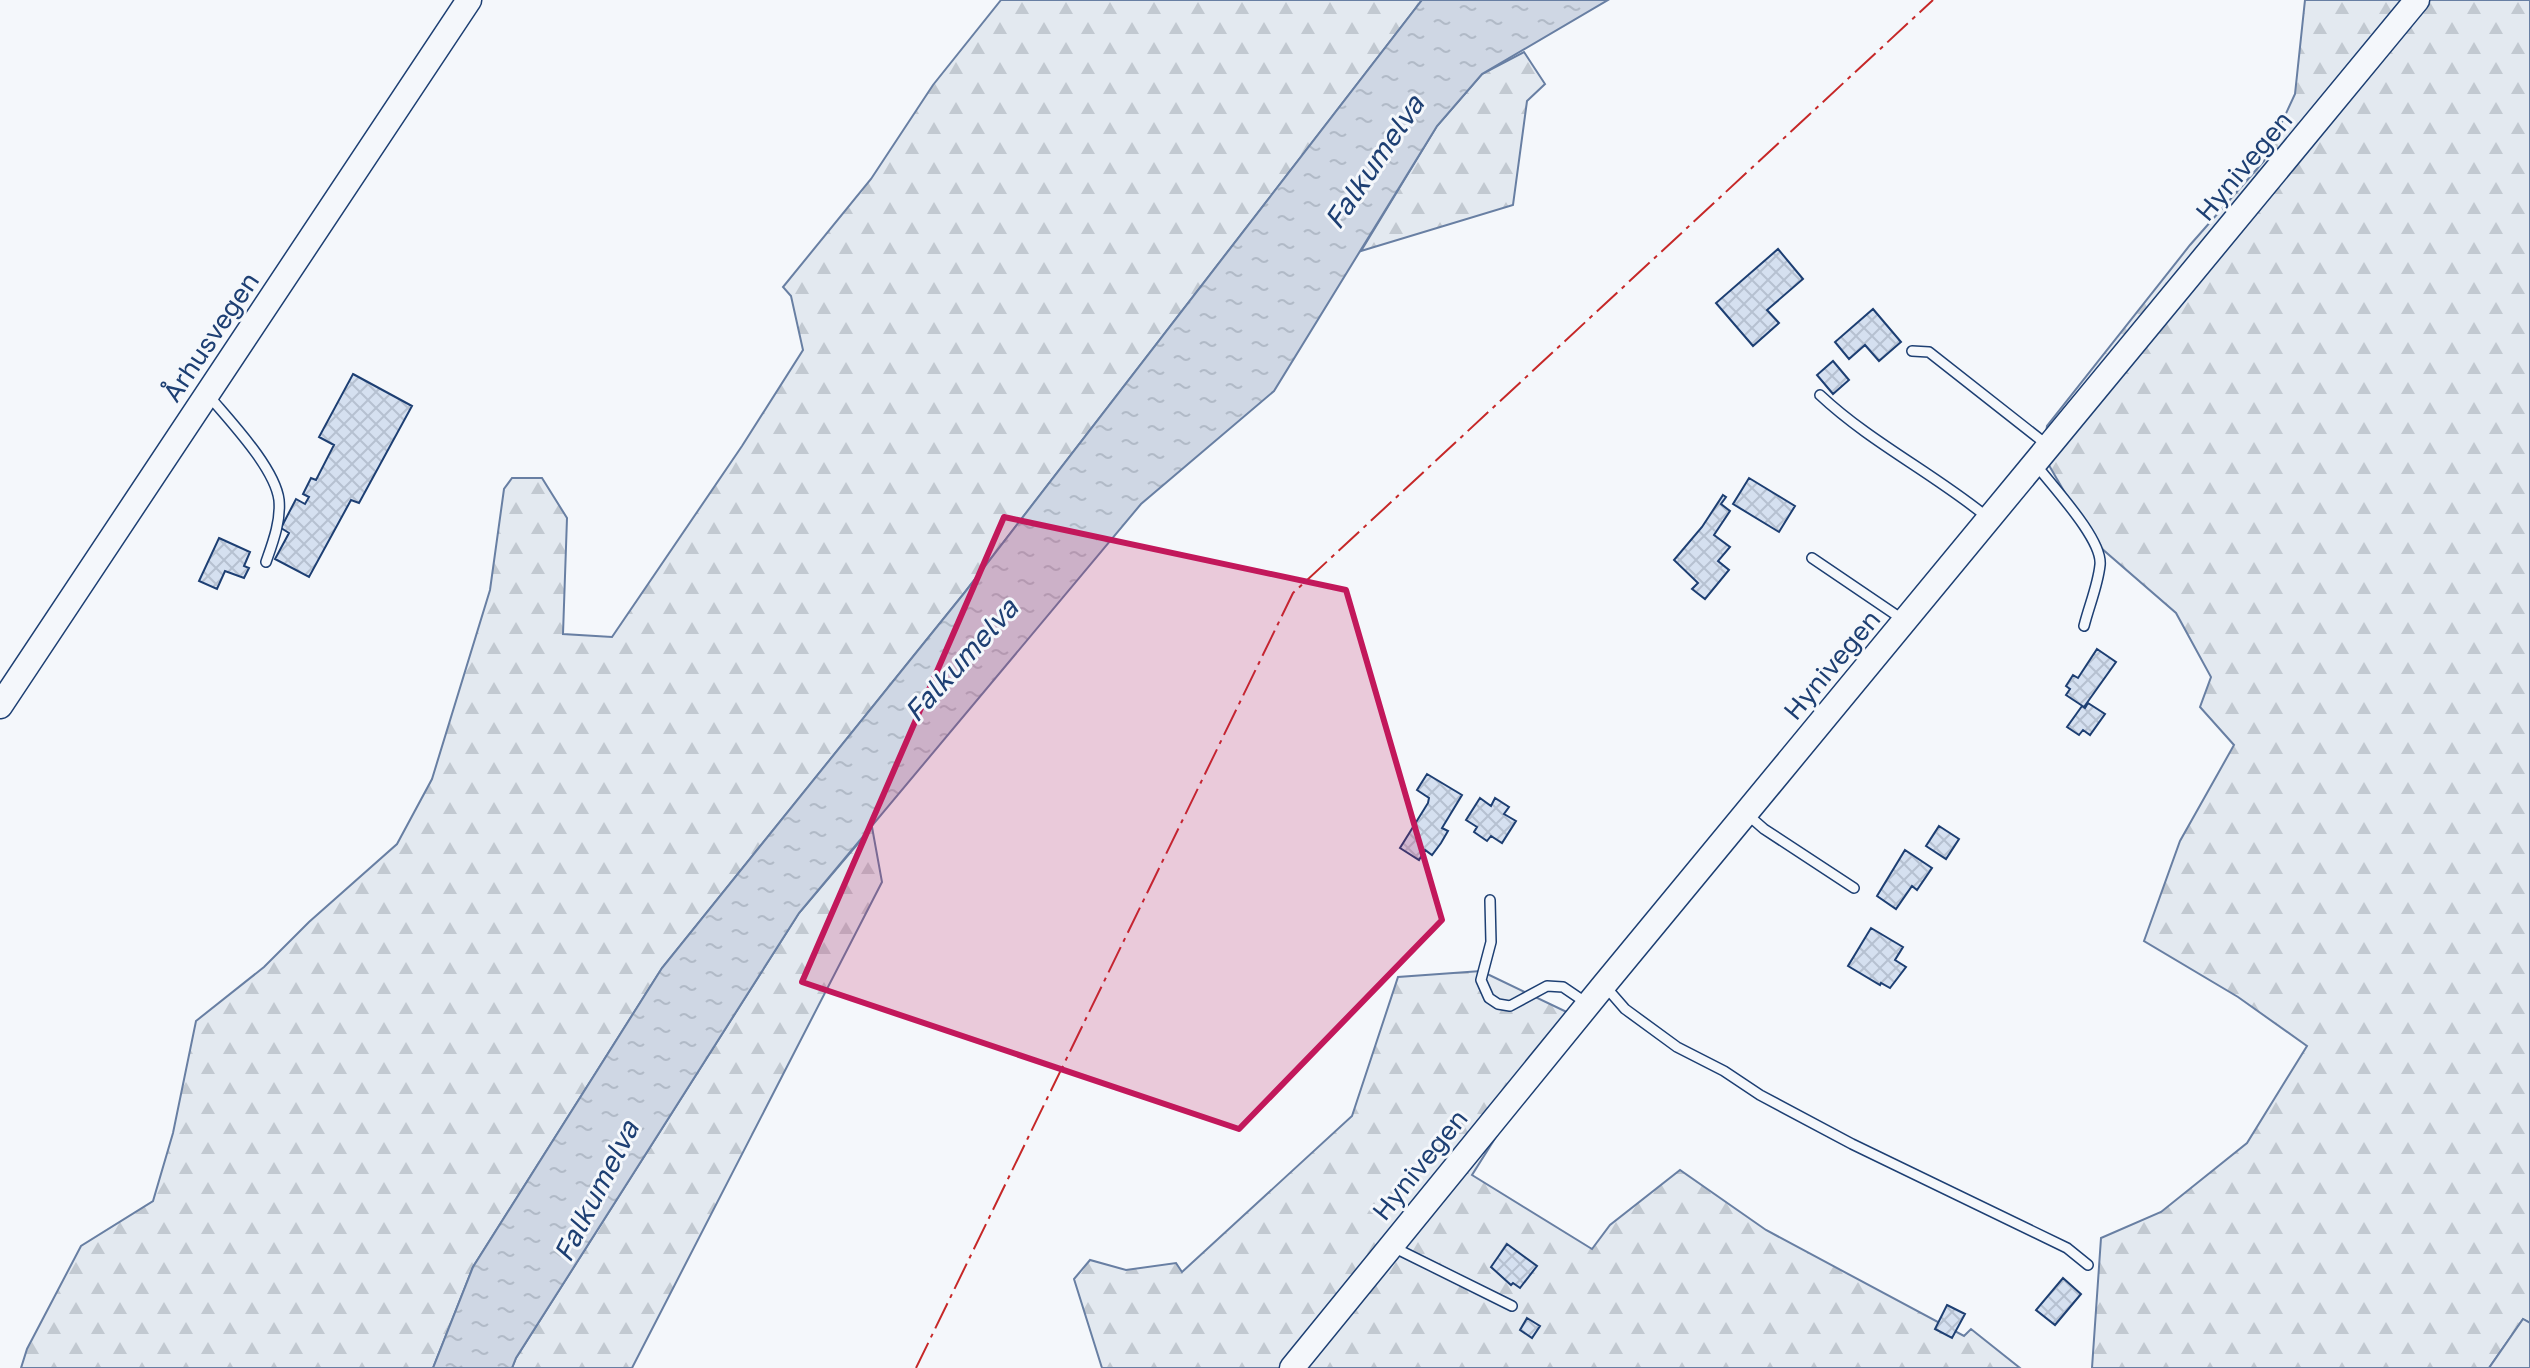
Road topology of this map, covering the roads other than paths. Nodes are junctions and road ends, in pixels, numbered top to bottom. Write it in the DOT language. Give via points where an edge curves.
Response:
graph roads {
  1 [pos="469,0"];
  2 [pos="2417,0"];
  3 [pos="1912,351"];
  4 [pos="207,393"];
  5 [pos="1820,395"];
  6 [pos="2042,455"];
  7 [pos="1989,519"];
  8 [pos="1812,558"];
  9 [pos="266,562"];
  10 [pos="1905,621"];
  11 [pos="2084,626"];
  12 [pos="0,706"];
  13 [pos="1746,813"];
  14 [pos="1854,888"];
  15 [pos="1490,900"];
  16 [pos="1604,985"];
  17 [pos="1588,1004"];
  18 [pos="1390,1246"];
  19 [pos="2088,1265"];
  20 [pos="1512,1306"];
  21 [pos="1292,1368"];
  1 -- 4 [label="main road, Århusvegen"];
  2 -- 6 [label="main road, Hynivegen"];
  3 -- 6 [label="lane" via="1929,352"];
  4 -- 9 [label="lane" via="274,484 279,517"];
  4 -- 12 [label="main road, Århusvegen"];
  5 -- 7 [label="lane"];
  6 -- 7 [label="main road, Hynivegen"];
  6 -- 11 [label="lane" via="2100,553"];
  7 -- 10 [label="main road, Hynivegen"];
  8 -- 10 [label="lane"];
  10 -- 13 [label="main road, Hynivegen"];
  13 -- 14 [label="lane"];
  13 -- 16 [label="main road, Hynivegen"];
  15 -- 17 [label="lane" via="1491,942 1481,980 1489,998 1510,1006 1547,986 1563,987"];
  16 -- 17 [label="main road, Hynivegen"];
  16 -- 19 [label="lane" via="1625,1009 1677,1047 1852,1144 2067,1248"];
  17 -- 18 [label="main road, Hynivegen"];
  18 -- 20 [label="lane"];
  18 -- 21 [label="main road, Hynivegen"];
}
